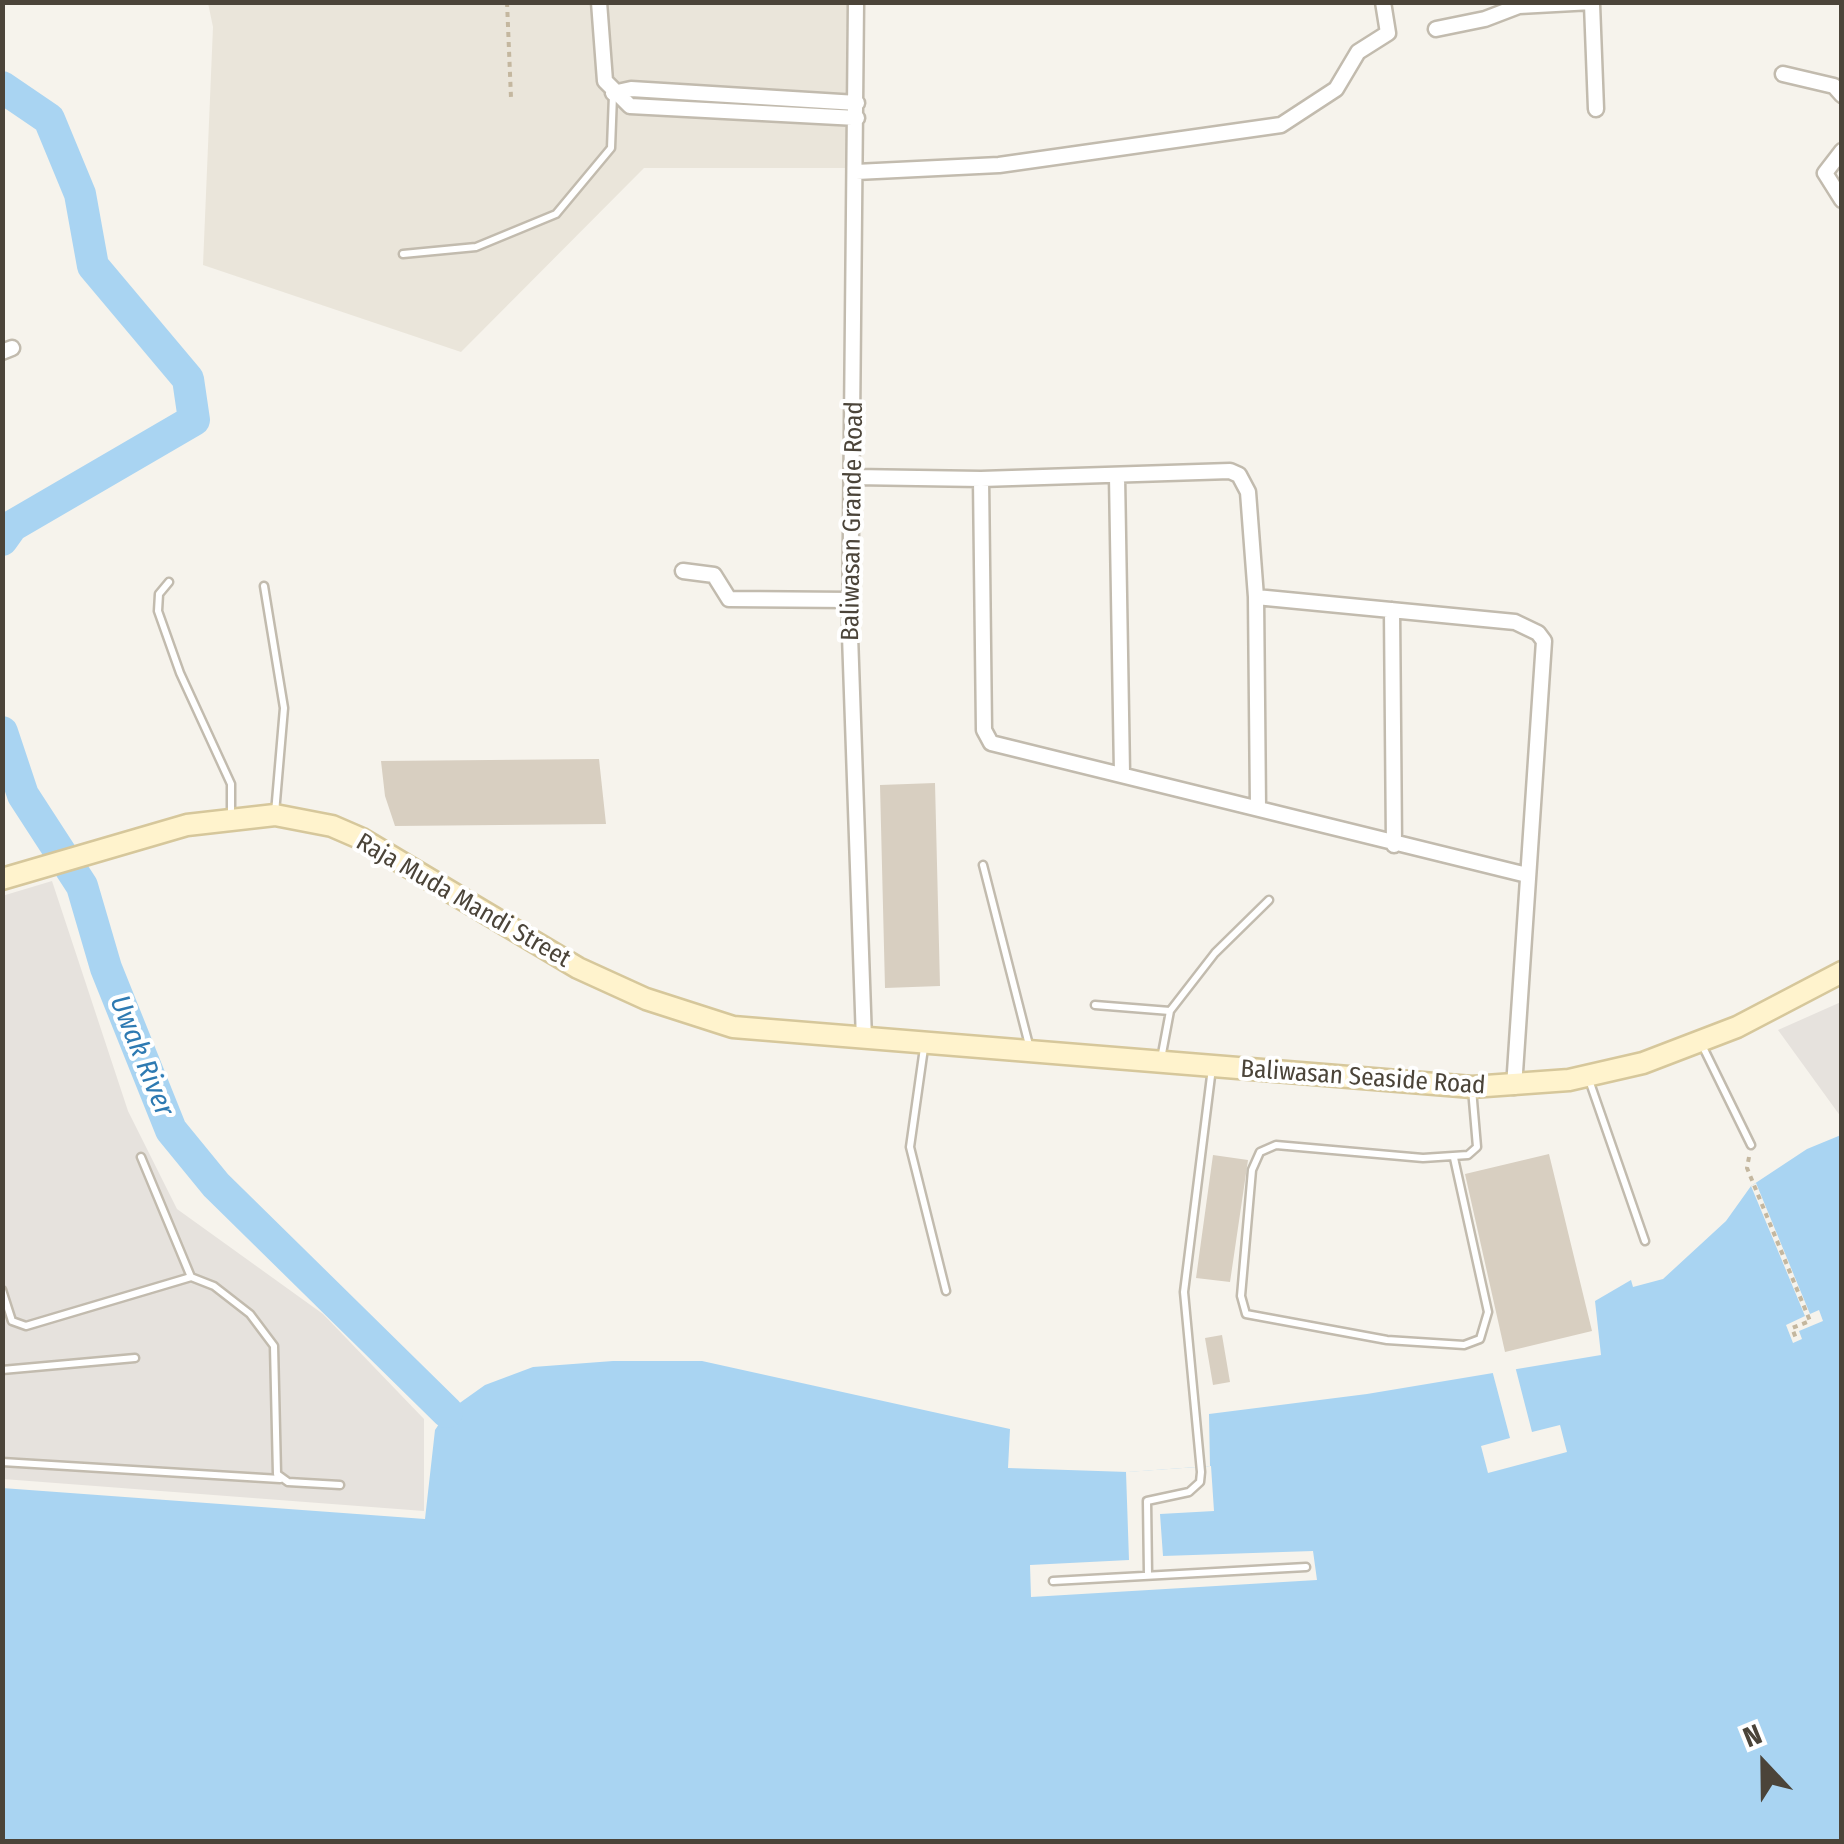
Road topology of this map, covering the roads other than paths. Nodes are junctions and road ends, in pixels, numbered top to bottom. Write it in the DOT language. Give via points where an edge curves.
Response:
graph roads {
  1 [pos="600,2"];
  2 [pos="856,2"];
  3 [pos="1383,2"];
  4 [pos="1592,3"];
  5 [pos="1436,29"];
  6 [pos="1783,74"];
  7 [pos="649,90"];
  8 [pos="613,93"];
  9 [pos="1842,95"];
  10 [pos="648,107"];
  11 [pos="1596,109"];
  12 [pos="857,111"];
  13 [pos="1842,151"];
  14 [pos="856,172"];
  15 [pos="1842,200"];
  16 [pos="404,254"];
  17 [pos="1117,476"];
  18 [pos="854,477"];
  19 [pos="981,479"];
  20 [pos="683,571"];
  21 [pos="169,582"];
  22 [pos="264,586"];
  23 [pos="1256,597"];
  24 [pos="851,600"];
  25 [pos="1392,610"];
  26 [pos="1122,772"];
  27 [pos="1258,808"];
  28 [pos="275,815"];
  29 [pos="230,816"];
  30 [pos="1394,844"];
  31 [pos="983,864"];
  32 [pos="1527,875"];
  33 [pos="2,879"];
  34 [pos="1269,900"];
  35 [pos="1842,972"];
  36 [pos="1094,1005"];
  37 [pos="1170,1012"];
  38 [pos="864,1040"];
  39 [pos="1701,1042"];
  40 [pos="924,1044"];
  41 [pos="1030,1052"];
  42 [pos="1161,1065"];
  43 [pos="1212,1068"];
  44 [pos="1587,1076"];
  45 [pos="1514,1086"];
  46 [pos="1472,1088"];
  47 [pos="1751,1144"];
  48 [pos="141,1157"];
  49 [pos="1454,1158"];
  50 [pos="1645,1242"];
  51 [pos="191,1278"];
  52 [pos="2,1290"];
  53 [pos="946,1291"];
  54 [pos="135,1358"];
  55 [pos="2,1370"];
  56 [pos="2,1462"];
  57 [pos="281,1479"];
  58 [pos="340,1485"];
  59 [pos="1306,1567"];
  60 [pos="1148,1574"];
  61 [pos="1052,1581"];
  1 -- 8 [label="street" via="605,81"];
  2 -- 12 [label="street, Baliwasan Grande Road"];
  3 -- 14 [label="street" via="1388,32 1362,47 1336,89 1281,125 998,165"];
  4 -- 5 [label="street" via="1519,6"];
  4 -- 11 [label="street"];
  6 -- 9 [label="street" via="1834,86"];
  7 -- 8 [label="street"];
  7 -- 10 [label="street"];
  7 -- 12 [label="street"];
  8 -- 10 [label="street" via="630,106"];
  8 -- 16 [label="lane" via="612,148 556,214 476,246"];
  10 -- 12 [label="street"];
  12 -- 14 [label="street, Baliwasan Grande Road"];
  13 -- 15 [label="street" via="1824,173"];
  14 -- 18 [label="street, Baliwasan Grande Road"];
  17 -- 19 [label="street"];
  17 -- 23 [label="street" via="1238,475 1248,492"];
  17 -- 26 [label="street"];
  18 -- 19 [label="street"];
  18 -- 24 [label="street, Baliwasan Grande Road"];
  19 -- 26 [label="street" via="987,738 997,746"];
  20 -- 24 [label="street" via="714,575 730,599"];
  21 -- 29 [label="lane" via="158,594 158,611 230,784"];
  22 -- 28 [label="lane" via="284,708"];
  23 -- 25 [label="street"];
  23 -- 27 [label="street"];
  24 -- 38 [label="street, Baliwasan Grande Road"];
  25 -- 30 [label="street"];
  25 -- 32 [label="street" via="1515,622 1544,641"];
  26 -- 27 [label="street"];
  27 -- 30 [label="street"];
  28 -- 29 [label="main road, Raja Muda Mandi Street"];
  28 -- 38 [label="main road, Raja Muda Mandi Street" via="362,839 578,968 646,999 733,1026"];
  29 -- 33 [label="main road, Raja Muda Mandi Street"];
  30 -- 32 [label="street"];
  31 -- 41 [label="lane"];
  32 -- 45 [label="street"];
  34 -- 37 [label="lane" via="1215,953"];
  35 -- 39 [label="main road, Baliwasan Seaside Road"];
  36 -- 37 [label="lane"];
  37 -- 42 [label="lane"];
  38 -- 40 [label="main road, Baliwasan Seaside Road"];
  39 -- 44 [label="main road, Baliwasan Seaside Road"];
  39 -- 47 [label="lane"];
  40 -- 41 [label="main road, Baliwasan Seaside Road"];
  40 -- 53 [label="lane" via="910,1147"];
  41 -- 42 [label="main road, Baliwasan Seaside Road"];
  42 -- 43 [label="main road, Baliwasan Seaside Road"];
  43 -- 46 [label="main road, Baliwasan Seaside Road"];
  43 -- 60 [label="lane" via="1184,1292 1201,1472 1188,1492 1146,1501"];
  44 -- 45 [label="main road, Baliwasan Seaside Road"];
  44 -- 50 [label="lane"];
  45 -- 46 [label="main road, Baliwasan Seaside Road"];
  46 -- 49 [label="lane" via="1477,1147"];
  48 -- 51 [label="lane"];
  49 -- 49 [label="lane" via="1267,1146 1252,1170 1246,1314 1387,1340 1464,1346 1480,1339 1488,1312"];
  51 -- 52 [label="lane" via="26,1326 12,1322"];
  51 -- 57 [label="lane" via="214,1286 250,1314 274,1346 275,1466"];
  54 -- 55 [label="lane"];
  56 -- 57 [label="lane"];
  57 -- 58 [label="lane"];
  59 -- 60 [label="lane"];
  60 -- 61 [label="lane"];
}
